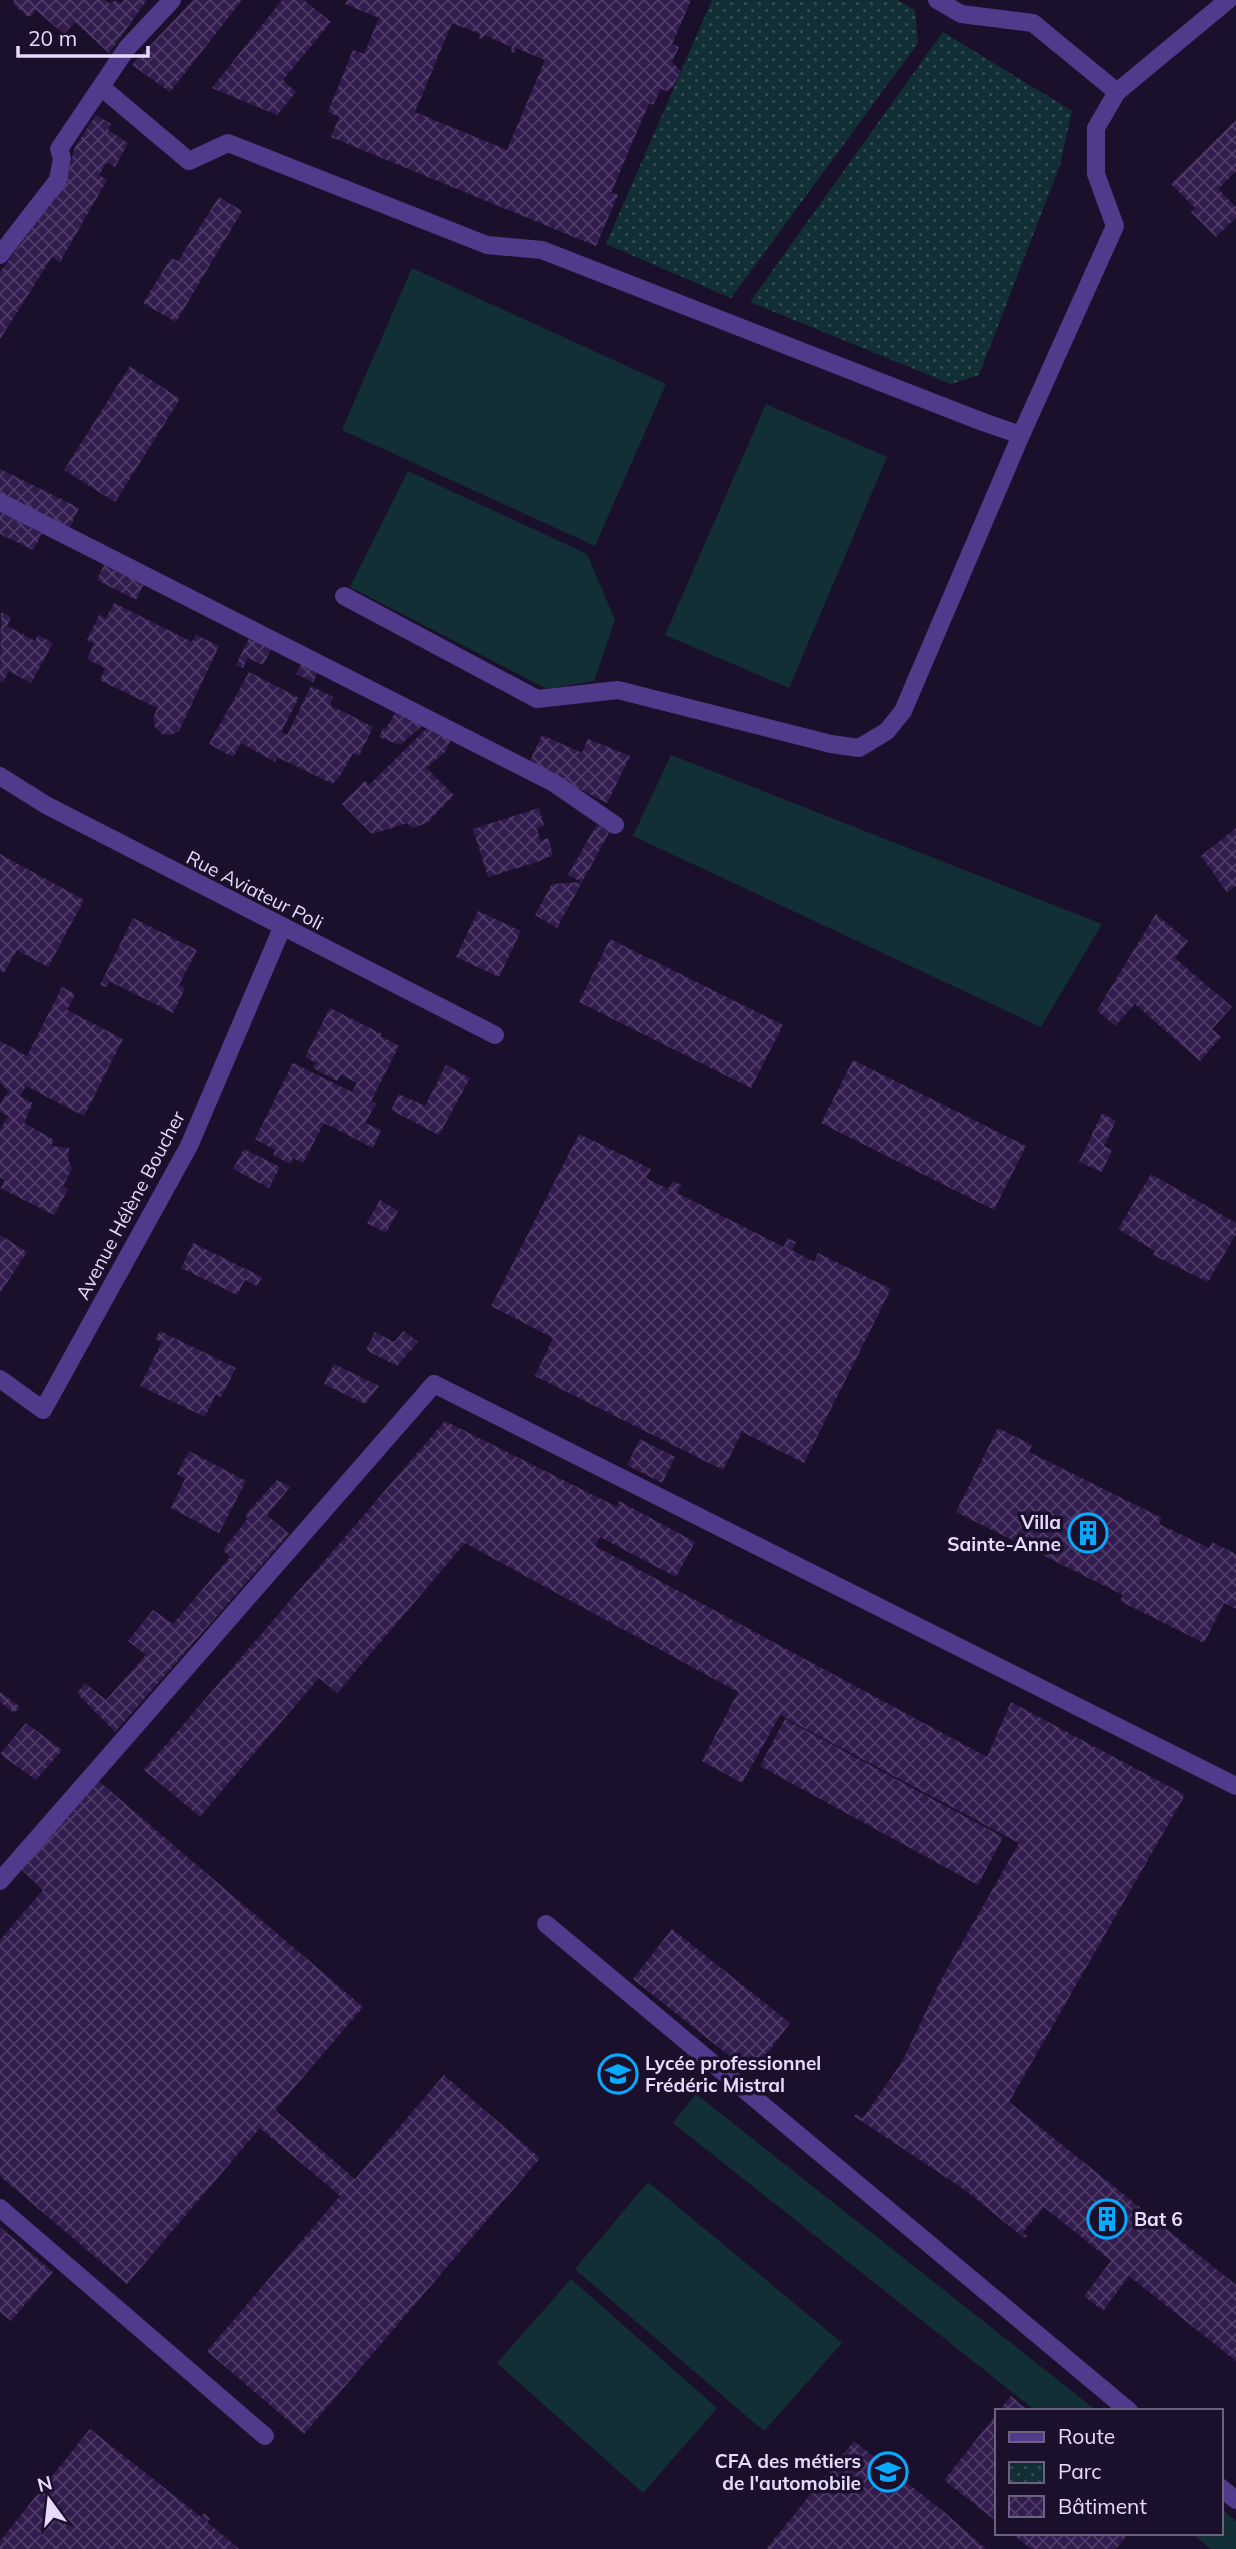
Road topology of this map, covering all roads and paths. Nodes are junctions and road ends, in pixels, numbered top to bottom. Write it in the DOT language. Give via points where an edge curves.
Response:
graph roads {
  1 [pos="172,0"];
  2 [pos="937,0"];
  3 [pos="1228,0"];
  4 [pos="101,87"];
  5 [pos="1117,92"];
  6 [pos="0,255"];
  7 [pos="1021,435"];
  8 [pos="0,502"];
  9 [pos="344,596"];
  10 [pos="0,776"];
  11 [pos="615,825"];
  12 [pos="282,928"];
  13 [pos="495,1035"];
  14 [pos="0,1379"];
  15 [pos="1236,1786"];
  16 [pos="0,1881"];
  17 [pos="546,1924"];
  18 [pos="0,2208"];
  19 [pos="1127,2409"];
  20 [pos="265,2436"];
  21 [pos="1222,2489"];
  22 [pos="1236,2500"];
  1 -- 4 [label="street" via="127,48"];
  2 -- 5 [label="street" via="961,14 1032,23"];
  3 -- 5 [label="street"];
  4 -- 6 [label="street" via="59,149 58,180"];
  4 -- 7 [label="street" via="189,161 229,143 487,245 542,250"];
  5 -- 7 [label="street" via="1096,128 1096,174 1115,226"];
  7 -- 9 [label="street" via="903,710 887,731 859,748 618,690 537,699"];
  8 -- 11 [label="street" via="554,783"];
  10 -- 12 [label="street, Rue Aviateur Poli" via="46,805"];
  12 -- 13 [label="street, Rue Aviateur Poli"];
  12 -- 14 [label="street, Avenue Hélène Boucher" via="189,1146 43,1410"];
  15 -- 16 [label="street" via="434,1384"];
  17 -- 19 [label="street"];
  18 -- 20 [label="street"];
  21 -- 22 [label="street"];
}
